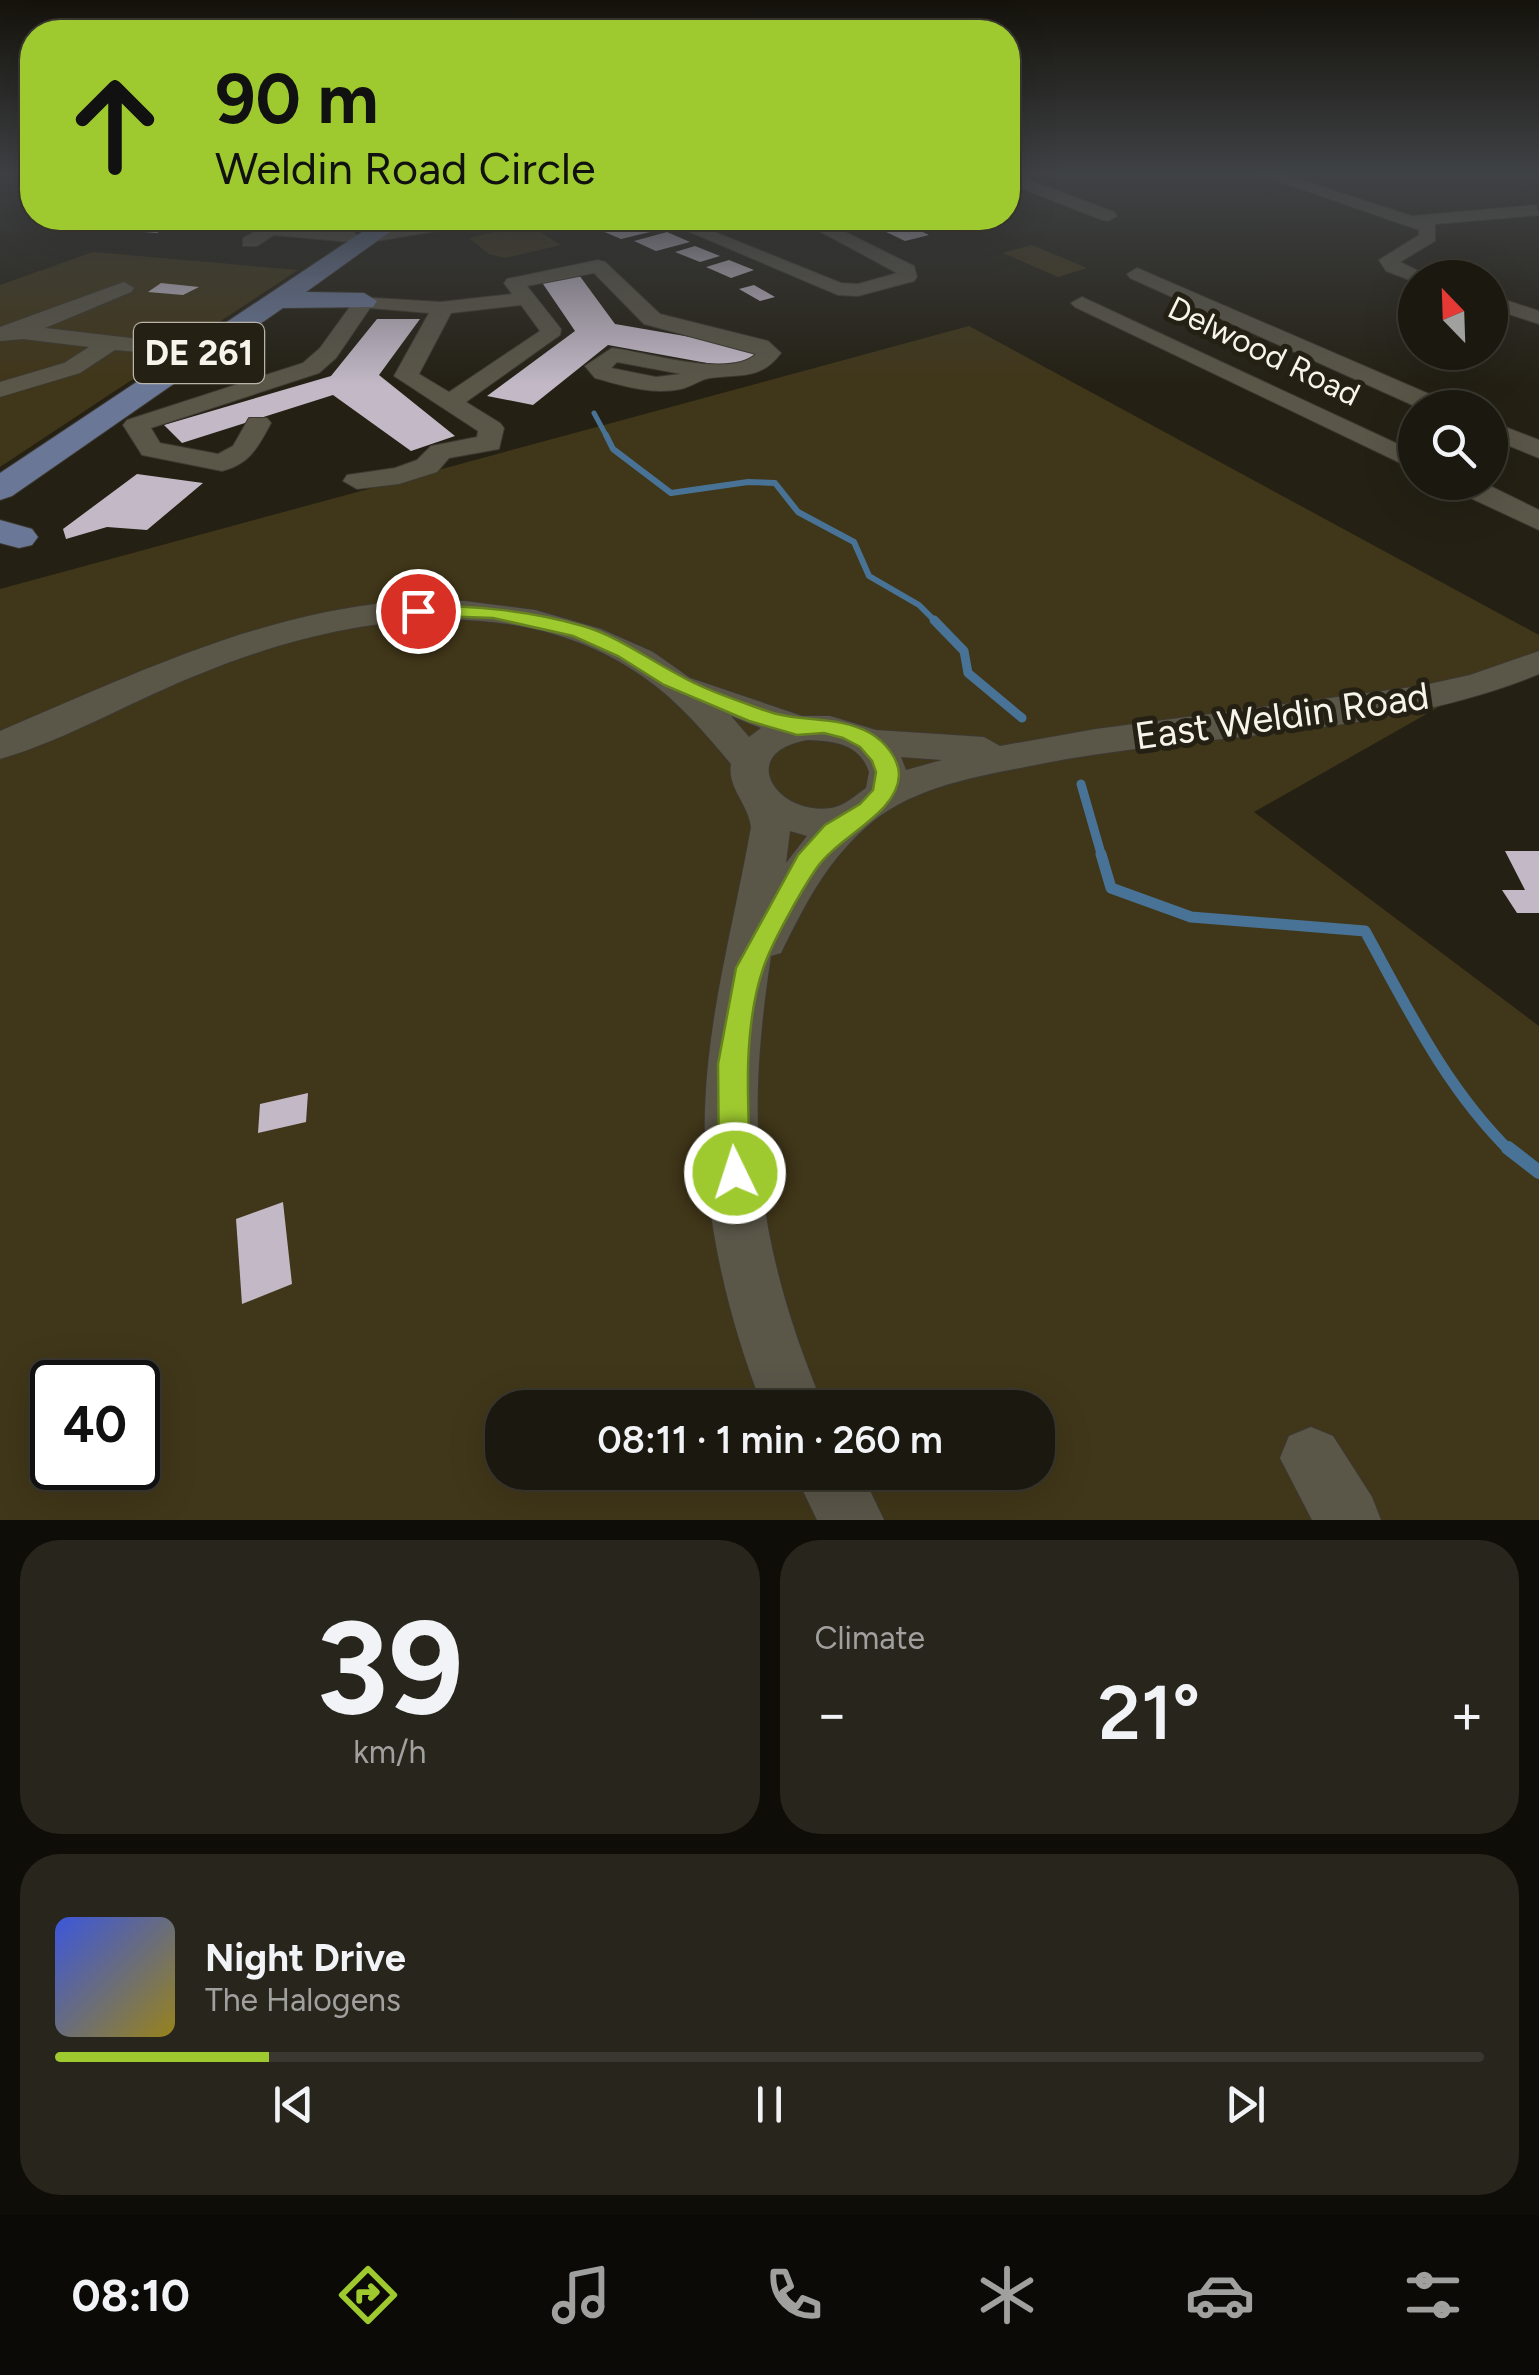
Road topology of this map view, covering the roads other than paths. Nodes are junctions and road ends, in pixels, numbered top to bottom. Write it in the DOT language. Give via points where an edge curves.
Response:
graph roads {
  1 [pos="339,243"];
  2 [pos="345,243"];
  3 [pos="728,243"];
  4 [pos="853,243"];
  5 [pos="1416,243"];
  6 [pos="1398,267"];
  7 [pos="1137,274"];
  8 [pos="304,282"];
  9 [pos="124,288"];
  10 [pos="522,290"];
  11 [pos="277,300"];
  12 [pos="364,301"];
  13 [pos="1082,303"];
  14 [pos="1508,307"];
  15 [pos="441,308"];
  16 [pos="1539,318"];
  17 [pos="8,333"];
  18 [pos="111,342"];
  19 [pos="188,351"];
  20 [pos="702,370"];
  21 [pos="0,390"];
  22 [pos="1400,390"];
  23 [pos="450,402"];
  24 [pos="120,422"];
  25 [pos="258,423"];
  26 [pos="1508,437"];
  27 [pos="1539,450"];
  28 [pos="1398,454"];
  29 [pos="0,467"];
  30 [pos="357,481"];
  31 [pos="0,489"];
  32 [pos="1495,500"];
  33 [pos="1539,521"];
  34 [pos="1539,662"];
  35 [pos="671,680"];
  36 [pos="797,728"];
  37 [pos="868,742"];
  38 [pos="0,746"];
  39 [pos="1022,752"];
  40 [pos="750,763"];
  41 [pos="884,793"];
  42 [pos="768,807"];
  43 [pos="850,819"];
  44 [pos="749,968"];
  45 [pos="788,1390"];
  46 [pos="1311,1458"];
  47 [pos="835,1490"];
  48 [pos="852,1520"];
  49 [pos="1349,1520"];
  1 -- 19 [label="main road, DE 261"];
  2 -- 8 [label="main road, DE 261"];
  3 -- 4 [label="street" via="838,289 907,277 907,270"];
  5 -- 6 [label="street" via="1394,254 1390,263"];
  7 -- 22 [label="street"];
  8 -- 11 [label="main road, DE 261"];
  8 -- 12 [label="main road"];
  9 -- 17 [label="street"];
  10 -- 15 [label="street"];
  10 -- 20 [label="street" via="598,266 652,320 770,353 765,362 733,373"];
  10 -- 23 [label="street" via="550,332"];
  11 -- 12 [label="main road"];
  11 -- 19 [label="main road, DE 261"];
  12 -- 15 [label="street"];
  12 -- 24 [label="street" via="311,368"];
  13 -- 28 [label="street, Delwood Road"];
  14 -- 16 [label="street"];
  15 -- 23 [label="street" via="406,376"];
  17 -- 18 [label="street"];
  18 -- 19 [label="street"];
  18 -- 21 [label="street" via="72,368"];
  19 -- 24 [label="main road, DE 261"];
  19 -- 29 [label="main road, DE 261"];
  23 -- 30 [label="street" via="491,428 490,443 440,452 427,466 398,476"];
  24 -- 25 [label="street" via="152,449 222,463 243,451"];
  24 -- 31 [label="main road, DE 261"];
  26 -- 27 [label="street"];
  32 -- 33 [label="street"];
  34 -- 39 [label="street, East Weldin Road" via="1463,690 1375,706"];
  35 -- 36 [label="street"];
  35 -- 38 [label="street" via="625,651 554,624 493,612 381,613 254,640"];
  35 -- 40 [label="street"];
  36 -- 37 [label="street" via="833,728"];
  36 -- 40 [label="street" via="763,744"];
  37 -- 39 [label="street, East Weldin Road"];
  37 -- 41 [label="street" via="887,768"];
  39 -- 41 [label="street, East Weldin Road"];
  40 -- 42 [label="street" via="752,788"];
  41 -- 43 [label="street"];
  42 -- 43 [label="street" via="805,822"];
  42 -- 44 [label="street" via="771,828"];
  43 -- 44 [label="street" via="807,862"];
  44 -- 45 [label="street" via="732,1064 735,1173 761,1315"];
  46 -- 49 [label="street"];
  47 -- 48 [label="street"];
}
